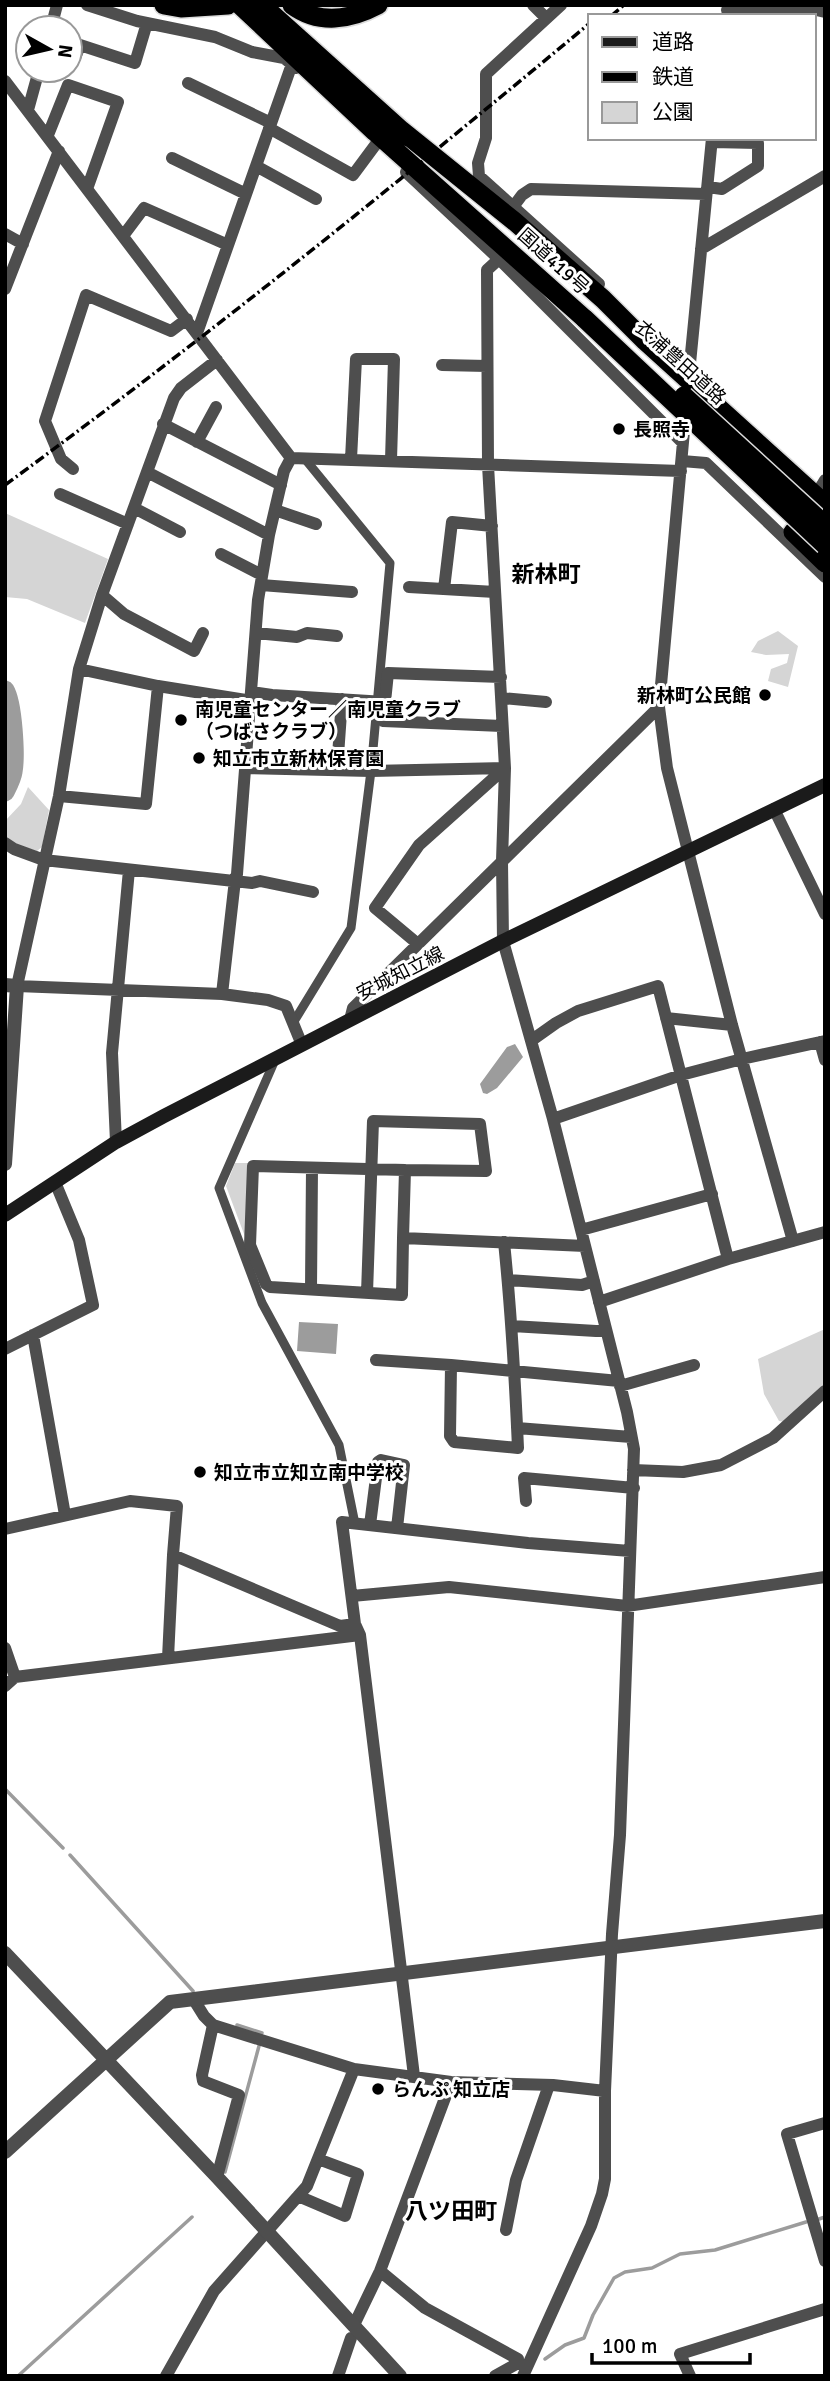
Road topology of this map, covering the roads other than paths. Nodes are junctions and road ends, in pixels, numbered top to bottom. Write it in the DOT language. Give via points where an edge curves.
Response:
graph roads {
  1 [pos="87,5"];
  2 [pos="164,5"];
  3 [pos="228,5"];
  4 [pos="240,5"];
  5 [pos="262,5"];
  6 [pos="292,5"];
  7 [pos="378,5"];
  8 [pos="533,5"];
  9 [pos="561,5"];
  10 [pos="726,10"];
  11 [pos="825,12"];
  12 [pos="546,18"];
  13 [pos="147,23"];
  14 [pos="84,46"];
  15 [pos="292,64"];
  16 [pos="5,81"];
  17 [pos="188,83"];
  18 [pos="35,84"];
  19 [pos="28,110"];
  20 [pos="270,126"];
  21 [pos="401,130"];
  22 [pos="48,135"];
  23 [pos="712,140"];
  24 [pos="376,144"];
  25 [pos="59,151"];
  26 [pos="172,158"];
  27 [pos="256,166"];
  28 [pos="825,176"];
  29 [pos="87,189"];
  30 [pos="707,191"];
  31 [pos="246,194"];
  32 [pos="316,199"];
  33 [pos="513,207"];
  34 [pos="5,234"];
  35 [pos="123,236"];
  36 [pos="23,244"];
  37 [pos="501,244"];
  38 [pos="228,245"];
  39 [pos="701,249"];
  40 [pos="5,289"];
  41 [pos="187,319"];
  42 [pos="585,319"];
  43 [pos="197,333"];
  44 [pos="645,341"];
  45 [pos="217,360"];
  46 [pos="442,365"];
  47 [pos="487,366"];
  48 [pos="688,381"];
  49 [pos="216,407"];
  50 [pos="163,424"];
  51 [pos="197,442"];
  52 [pos="683,443"];
  53 [pos="291,458"];
  54 [pos="305,459"];
  55 [pos="351,459"];
  56 [pos="391,460"];
  57 [pos="488,465"];
  58 [pos="681,466"];
  59 [pos="73,469"];
  60 [pos="147,472"];
  61 [pos="281,485"];
  62 [pos="822,493"];
  63 [pos="60,494"];
  64 [pos="134,508"];
  65 [pos="275,510"];
  66 [pos="128,524"];
  67 [pos="316,524"];
  68 [pos="825,525"];
  69 [pos="492,526"];
  70 [pos="180,531"];
  71 [pos="269,536"];
  72 [pos="825,545"];
  73 [pos="221,554"];
  74 [pos="825,563"];
  75 [pos="825,577"];
  76 [pos="262,580"];
  77 [pos="410,587"];
  78 [pos="444,589"];
  79 [pos="352,592"];
  80 [pos="495,592"];
  81 [pos="102,595"];
  82 [pos="203,633"];
  83 [pos="256,633"];
  84 [pos="337,636"];
  85 [pos="79,669"];
  86 [pos="501,677"];
  87 [pos="158,686"];
  88 [pos="251,696"];
  89 [pos="502,698"];
  90 [pos="342,699"];
  91 [pos="381,702"];
  92 [pos="547,702"];
  93 [pos="659,708"];
  94 [pos="502,726"];
  95 [pos="246,768"];
  96 [pos="505,768"];
  97 [pos="337,770"];
  98 [pos="371,771"];
  99 [pos="825,785"];
  100 [pos="59,796"];
  101 [pos="774,809"];
  102 [pos="5,843"];
  103 [pos="688,851"];
  104 [pos="44,860"];
  105 [pos="502,861"];
  106 [pos="129,870"];
  107 [pos="235,880"];
  108 [pos="313,892"];
  109 [pos="825,914"];
  110 [pos="503,941"];
  111 [pos="418,944"];
  112 [pos="11,985"];
  113 [pos="119,990"];
  114 [pos="222,994"];
  115 [pos="666,1018"];
  116 [pos="350,1020"];
  117 [pos="293,1023"];
  118 [pos="732,1025"];
  119 [pos="532,1040"];
  120 [pos="822,1041"];
  121 [pos="302,1045"];
  122 [pos="742,1059"];
  123 [pos="275,1060"];
  124 [pos="825,1060"];
  125 [pos="681,1075"];
  126 [pos="553,1119"];
  127 [pos="117,1142"];
  128 [pos="5,1164"];
  129 [pos="312,1168"];
  130 [pos="370,1169"];
  131 [pos="405,1170"];
  132 [pos="55,1182"];
  133 [pos="712,1194"];
  134 [pos="7,1211"];
  135 [pos="581,1230"];
  136 [pos="825,1232"];
  137 [pos="403,1238"];
  138 [pos="793,1241"];
  139 [pos="505,1242"];
  140 [pos="585,1246"];
  141 [pos="728,1259"];
  142 [pos="508,1280"];
  143 [pos="594,1281"];
  144 [pos="311,1289"];
  145 [pos="367,1293"];
  146 [pos="599,1302"];
  147 [pos="512,1326"];
  148 [pos="606,1329"];
  149 [pos="33,1335"];
  150 [pos="5,1349"];
  151 [pos="376,1360"];
  152 [pos="451,1365"];
  153 [pos="694,1365"];
  154 [pos="515,1372"];
  155 [pos="620,1383"];
  156 [pos="825,1391"];
  157 [pos="517,1428"];
  158 [pos="631,1437"];
  159 [pos="634,1470"];
  160 [pos="634,1488"];
  161 [pos="526,1501"];
  162 [pos="65,1515"];
  163 [pos="355,1524"];
  164 [pos="370,1525"];
  165 [pos="397,1528"];
  166 [pos="5,1529"];
  167 [pos="630,1551"];
  168 [pos="173,1555"];
  169 [pos="825,1577"];
  170 [pos="352,1596"];
  171 [pos="627,1606"];
  172 [pos="358,1630"];
  173 [pos="5,1648"];
  174 [pos="168,1658"];
  175 [pos="10,1681"];
  176 [pos="825,1921"];
  177 [pos="612,1948"];
  178 [pos="5,1953"];
  179 [pos="403,1973"];
  180 [pos="194,2000"];
  181 [pos="214,2025"];
  182 [pos="105,2059"];
  183 [pos="354,2069"];
  184 [pos="414,2076"];
  185 [pos="451,2082"];
  186 [pos="549,2085"];
  187 [pos="605,2091"];
  188 [pos="825,2123"];
  189 [pos="5,2152"];
  190 [pos="318,2159"];
  191 [pos="217,2177"];
  192 [pos="298,2196"];
  193 [pos="506,2230"];
  194 [pos="267,2231"];
  195 [pos="825,2261"];
  196 [pos="380,2271"];
  197 [pos="825,2309"];
  198 [pos="352,2332"];
  199 [pos="526,2370"];
  200 [pos="166,2376"];
  201 [pos="338,2376"];
  202 [pos="400,2376"];
  203 [pos="495,2376"];
  204 [pos="690,2376"];
  1 -- 13 [label="street"];
  2 -- 3 [label="highway"];
  4 -- 37 [label="highway, 国道419号"];
  5 -- 21 [label="highway, 国道419号"];
  6 -- 7 [label="highway" via="330,19"];
  8 -- 12 [label="street"];
  9 -- 12 [label="street"];
  10 -- 11 [label="street" via="803,8"];
  12 -- 33 [label="street" via="486,74 486,138 479,176"];
  13 -- 14 [label="street" via="135,64"];
  13 -- 15 [label="street" via="215,37"];
  15 -- 20 [label="street"];
  15 -- 24 [label="street"];
  16 -- 19 [label="street"];
  17 -- 20 [label="street"];
  18 -- 19 [label="street"];
  19 -- 22 [label="street"];
  20 -- 24 [label="street" via="353,175"];
  20 -- 27 [label="street"];
  21 -- 37 [label="highway, 国道419号"];
  21 -- 44 [label="highway, 国道419号" via="524,230"];
  22 -- 25 [label="street"];
  22 -- 29 [label="street" via="68,85 118,102"];
  23 -- 30 [label="street"];
  23 -- 30 [label="street" via="758,143 758,166 722,189"];
  24 -- 37 [label="street"];
  25 -- 29 [label="street"];
  25 -- 36 [label="street"];
  26 -- 31 [label="street"];
  27 -- 31 [label="street"];
  27 -- 32 [label="street"];
  28 -- 39 [label="street"];
  29 -- 35 [label="street"];
  30 -- 33 [label="street" via="531,189"];
  30 -- 39 [label="street"];
  31 -- 38 [label="street"];
  33 -- 44 [label="street" via="610,295 639,326"];
  34 -- 36 [label="street"];
  35 -- 38 [label="street" via="144,208"];
  35 -- 41 [label="street"];
  36 -- 40 [label="street"];
  37 -- 42 [label="highway, 国道419号"];
  37 -- 47 [label="street" via="487,270"];
  37 -- 52 [label="street"];
  37 -- 68 [label="highway, 衣浦豊田道路, bridge"];
  38 -- 43 [label="street"];
  39 -- 48 [label="street"];
  41 -- 43 [label="street"];
  41 -- 59 [label="street" via="171,331 86,295 45,421 61,459"];
  42 -- 72 [label="highway, 衣浦豊田道路, bridge"];
  42 -- 74 [label="highway, 国道419号, bridge" via="610,357"];
  43 -- 45 [label="street"];
  44 -- 48 [label="highway, 国道419号"];
  45 -- 50 [label="street" via="181,388"];
  45 -- 53 [label="street"];
  46 -- 47 [label="street"];
  47 -- 57 [label="street"];
  48 -- 52 [label="street"];
  48 -- 62 [label="highway, 国道419号"];
  49 -- 51 [label="street"];
  50 -- 51 [label="street"];
  50 -- 60 [label="street"];
  51 -- 61 [label="street"];
  52 -- 58 [label="street"];
  53 -- 54 [label="street"];
  53 -- 61 [label="street"];
  54 -- 55 [label="street"];
  54 -- 91 [label="street" via="390,563"];
  55 -- 56 [label="street"];
  55 -- 56 [label="street" via="356,359 394,359"];
  56 -- 57 [label="street"];
  57 -- 58 [label="street"];
  57 -- 69 [label="street"];
  58 -- 75 [label="street" via="706,464"];
  58 -- 93 [label="street"];
  60 -- 64 [label="street"];
  60 -- 71 [label="street"];
  61 -- 65 [label="street"];
  63 -- 66 [label="street"];
  64 -- 66 [label="street"];
  64 -- 70 [label="street"];
  65 -- 67 [label="street"];
  65 -- 71 [label="street"];
  66 -- 81 [label="street"];
  69 -- 78 [label="street" via="452,522"];
  69 -- 80 [label="street"];
  71 -- 76 [label="street"];
  73 -- 76 [label="street"];
  76 -- 79 [label="street"];
  76 -- 83 [label="street"];
  77 -- 78 [label="street"];
  78 -- 80 [label="street"];
  80 -- 86 [label="street"];
  81 -- 82 [label="street" via="124,614 194,651"];
  81 -- 85 [label="street"];
  83 -- 84 [label="street"];
  83 -- 88 [label="street"];
  85 -- 87 [label="street"];
  85 -- 100 [label="street"];
  86 -- 89 [label="street"];
  86 -- 91 [label="street" via="388,673"];
  87 -- 88 [label="street"];
  87 -- 100 [label="street" via="146,804"];
  88 -- 90 [label="street"];
  88 -- 95 [label="street"];
  89 -- 92 [label="street"];
  89 -- 94 [label="street"];
  90 -- 91 [label="street"];
  90 -- 97 [label="street"];
  91 -- 94 [label="street" via="383,721"];
  91 -- 98 [label="street"];
  93 -- 103 [label="street" via="667,768"];
  93 -- 105 [label="street"];
  94 -- 96 [label="street"];
  95 -- 97 [label="street"];
  95 -- 107 [label="street"];
  96 -- 98 [label="street"];
  96 -- 105 [label="street"];
  96 -- 111 [label="street" via="419,845 375,908"];
  97 -- 98 [label="street"];
  98 -- 117 [label="street" via="351,928"];
  99 -- 101 [label="main road, 安城知立線"];
  100 -- 104 [label="street"];
  101 -- 103 [label="main road, 安城知立線"];
  101 -- 109 [label="street"];
  102 -- 104 [label="street"];
  103 -- 110 [label="main road, 安城知立線"];
  103 -- 118 [label="street"];
  104 -- 106 [label="street"];
  104 -- 112 [label="street"];
  105 -- 110 [label="street"];
  105 -- 111 [label="street"];
  106 -- 107 [label="street"];
  106 -- 113 [label="street"];
  107 -- 108 [label="street"];
  107 -- 114 [label="street"];
  110 -- 116 [label="main road, 安城知立線"];
  110 -- 119 [label="street"];
  111 -- 116 [label="street" via="353,1009"];
  112 -- 113 [label="street"];
  112 -- 128 [label="street"];
  113 -- 114 [label="street"];
  113 -- 127 [label="street" via="112,1053"];
  114 -- 117 [label="street" via="278,1002 286,1006"];
  115 -- 118 [label="street"];
  115 -- 119 [label="street" via="659,986 578,1011"];
  115 -- 125 [label="street"];
  116 -- 121 [label="main road, 安城知立線"];
  117 -- 121 [label="street"];
  118 -- 122 [label="street"];
  119 -- 126 [label="street"];
  120 -- 122 [label="street"];
  120 -- 124 [label="street"];
  121 -- 123 [label="main road, 安城知立線"];
  122 -- 125 [label="street"];
  122 -- 138 [label="street"];
  123 -- 127 [label="main road, 安城知立線"];
  123 -- 163 [label="street" via="219,1188 262,1304 339,1445"];
  125 -- 126 [label="street"];
  125 -- 133 [label="street"];
  126 -- 135 [label="street"];
  127 -- 132 [label="main road, 安城知立線"];
  129 -- 130 [label="street"];
  129 -- 144 [label="street"];
  129 -- 144 [label="street" via="253,1166 250,1245 270,1287"];
  130 -- 131 [label="street"];
  130 -- 131 [label="street" via="373,1121 480,1124 486,1171"];
  130 -- 145 [label="street"];
  131 -- 137 [label="street"];
  132 -- 134 [label="main road, 安城知立線"];
  132 -- 149 [label="street" via="79,1240 93,1305"];
  133 -- 135 [label="street"];
  133 -- 141 [label="street"];
  135 -- 140 [label="street"];
  136 -- 138 [label="street"];
  137 -- 139 [label="street"];
  137 -- 145 [label="street" via="402,1295"];
  138 -- 141 [label="street"];
  139 -- 140 [label="street"];
  139 -- 142 [label="street"];
  140 -- 143 [label="street"];
  141 -- 146 [label="street"];
  142 -- 143 [label="street"];
  142 -- 147 [label="street"];
  143 -- 146 [label="street"];
  144 -- 145 [label="street"];
  146 -- 148 [label="street"];
  147 -- 148 [label="street"];
  147 -- 154 [label="street"];
  148 -- 155 [label="street"];
  149 -- 150 [label="street"];
  149 -- 162 [label="street"];
  151 -- 152 [label="street"];
  152 -- 154 [label="street"];
  152 -- 157 [label="street" via="450,1436 454,1442 518,1448"];
  153 -- 155 [label="street"];
  154 -- 155 [label="street"];
  154 -- 157 [label="street"];
  155 -- 158 [label="street"];
  156 -- 159 [label="street" via="774,1438 721,1465 683,1472"];
  157 -- 158 [label="street"];
  158 -- 159 [label="street"];
  159 -- 160 [label="street"];
  160 -- 161 [label="street" via="524,1478"];
  160 -- 167 [label="street"];
  162 -- 166 [label="street"];
  162 -- 168 [label="street" via="130,1501 177,1506"];
  163 -- 164 [label="street"];
  163 -- 170 [label="street" via="342,1522"];
  164 -- 165 [label="street"];
  164 -- 165 [label="street" via="378,1462 382,1460 404,1465"];
  165 -- 167 [label="street"];
  167 -- 171 [label="street"];
  168 -- 172 [label="street"];
  168 -- 174 [label="street"];
  169 -- 171 [label="street"];
  170 -- 171 [label="street" via="449,1587"];
  170 -- 172 [label="street"];
  171 -- 177 [label="street"];
  172 -- 174 [label="street"];
  172 -- 179 [label="street"];
  173 -- 175 [label="street"];
  174 -- 175 [label="street"];
  176 -- 177 [label="street"];
  177 -- 179 [label="street"];
  177 -- 187 [label="street"];
  178 -- 182 [label="street"];
  179 -- 180 [label="street"];
  179 -- 184 [label="street"];
  180 -- 181 [label="street"];
  180 -- 182 [label="street" via="165,2005"];
  181 -- 183 [label="street"];
  181 -- 191 [label="street" via="203,2081 239,2095"];
  182 -- 189 [label="street"];
  182 -- 191 [label="street"];
  183 -- 184 [label="street"];
  183 -- 190 [label="street"];
  184 -- 185 [label="street"];
  185 -- 186 [label="street"];
  185 -- 196 [label="street"];
  186 -- 187 [label="street"];
  186 -- 193 [label="street" via="516,2180"];
  187 -- 199 [label="street" via="602,2193"];
  188 -- 195 [label="street" via="787,2134"];
  190 -- 192 [label="street"];
  190 -- 192 [label="street" via="358,2174 345,2216"];
  191 -- 194 [label="street"];
  192 -- 194 [label="street"];
  194 -- 198 [label="street"];
  194 -- 200 [label="street" via="214,2291"];
  196 -- 198 [label="street"];
  196 -- 199 [label="street" via="425,2308 518,2359"];
  197 -- 204 [label="street" via="680,2354"];
  198 -- 201 [label="street"];
  198 -- 202 [label="street"];
  199 -- 203 [label="street"];
}
